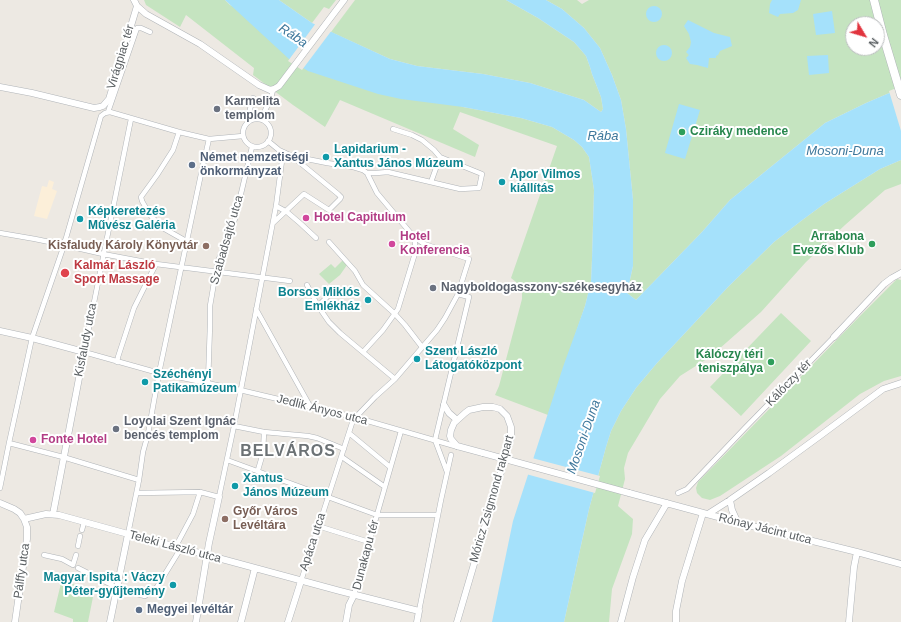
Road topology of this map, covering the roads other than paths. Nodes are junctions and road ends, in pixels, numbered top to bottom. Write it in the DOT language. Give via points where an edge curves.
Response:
graph roads {
  1 [pos="134,0"];
  2 [pos="344,0"];
  3 [pos="874,0"];
  4 [pos="138,6"];
  5 [pos="150,32"];
  6 [pos="0,87"];
  7 [pos="272,90"];
  8 [pos="901,95"];
  9 [pos="253,98"];
  10 [pos="107,112"];
  11 [pos="131,119"];
  12 [pos="261,119"];
  13 [pos="250,120"];
  14 [pos="393,129"];
  15 [pos="179,132"];
  16 [pos="243,136"];
  17 [pos="209,139"];
  18 [pos="268,141"];
  19 [pos="252,147"];
  20 [pos="283,153"];
  21 [pos="292,156"];
  22 [pos="440,157"];
  23 [pos="367,173"];
  24 [pos="431,182"];
  25 [pos="276,206"];
  26 [pos="286,211"];
  27 [pos="272,224"];
  28 [pos="0,233"];
  29 [pos="414,237"];
  30 [pos="316,238"];
  31 [pos="186,241"];
  32 [pos="329,242"];
  33 [pos="64,245"];
  34 [pos="103,254"];
  35 [pos="156,264"];
  36 [pos="181,267"];
  37 [pos="216,271"];
  38 [pos="901,274"];
  39 [pos="262,277"];
  40 [pos="290,281"];
  41 [pos="307,285"];
  42 [pos="333,291"];
  43 [pos="458,294"];
  44 [pos="318,306"];
  45 [pos="256,309"];
  46 [pos="395,314"];
  47 [pos="0,331"];
  48 [pos="834,337"];
  49 [pos="32,338"];
  50 [pos="422,347"];
  51 [pos="84,352"];
  52 [pos="363,352"];
  53 [pos="117,362"];
  54 [pos="159,373"];
  55 [pos="395,379"];
  56 [pos="208,383"];
  57 [pos="901,383"];
  58 [pos="240,390"];
  59 [pos="444,405"];
  60 [pos="310,406"];
  61 [pos="355,417"];
  62 [pos="457,420"];
  63 [pos="234,426"];
  64 [pos="401,431"];
  65 [pos="264,432"];
  66 [pos="349,433"];
  67 [pos="442,437"];
  68 [pos="435,440"];
  69 [pos="9,443"];
  70 [pos="459,447"];
  71 [pos="344,450"];
  72 [pos="451,455"];
  73 [pos="342,457"];
  74 [pos="64,458"];
  75 [pos="227,460"];
  76 [pos="390,467"];
  77 [pos="258,470"];
  78 [pos="447,472"];
  79 [pos="139,480"];
  80 [pos="385,487"];
  81 [pos="0,488"];
  82 [pos="200,492"];
  83 [pos="137,493"];
  84 [pos="630,493"];
  85 [pos="678,493"];
  86 [pos="219,497"];
  87 [pos="328,497"];
  88 [pos="730,500"];
  89 [pos="0,503"];
  90 [pos="667,503"];
  91 [pos="706,513"];
  92 [pos="53,514"];
  93 [pos="377,515"];
  94 [pos="438,515"];
  95 [pos="24,519"];
  96 [pos="84,522"];
  97 [pos="737,522"];
  98 [pos="318,526"];
  99 [pos="82,530"];
  100 [pos="128,534"];
  101 [pos="80,536"];
  102 [pos="369,542"];
  103 [pos="78,546"];
  104 [pos="178,547"];
  105 [pos="857,552"];
  106 [pos="44,555"];
  107 [pos="76,555"];
  108 [pos="207,555"];
  109 [pos="901,564"];
  110 [pos="78,568"];
  111 [pos="255,568"];
  112 [pos="301,581"];
  113 [pos="117,588"];
  114 [pos="354,595"];
  115 [pos="419,611"];
  116 [pos="15,622"];
  117 [pos="110,622"];
  118 [pos="196,622"];
  119 [pos="241,622"];
  120 [pos="288,622"];
  121 [pos="346,622"];
  122 [pos="417,622"];
  123 [pos="457,622"];
  124 [pos="621,622"];
  125 [pos="676,622"];
  126 [pos="849,622"];
  1 -- 4 [label="street"];
  2 -- 7 [label="street" via="286,77"];
  3 -- 8 [label="street"];
  4 -- 6 [label="street, Virágpiac tér" via="109,99 102,106 94,108"];
  4 -- 7 [label="street" via="146,14 200,44 266,90"];
  5 -- 10 [label="street" via="137,28"];
  7 -- 12 [label="street"];
  9 -- 13 [label="street" via="249,109"];
  10 -- 11 [label="street"];
  10 -- 33 [label="street" via="100,118"];
  11 -- 15 [label="street"];
  11 -- 34 [label="street, Kisfaludy utca"];
  12 -- 13 [label="street"];
  12 -- 18 [label="street" via="268,121 270,126 271,135"];
  13 -- 16 [label="street" via="242,131"];
  14 -- 22 [label="street" via="422,140"];
  15 -- 17 [label="street"];
  15 -- 31 [label="street" via="173,150 141,197 150,215 163,228"];
  16 -- 17 [label="street"];
  16 -- 19 [label="street" via="246,143"];
  17 -- 31 [label="street"];
  18 -- 19 [label="street" via="262,146"];
  18 -- 20 [label="street"];
  19 -- 37 [label="street, Szabadsajtó utca" via="235,219"];
  20 -- 21 [label="street"];
  20 -- 25 [label="street"];
  21 -- 23 [label="street" via="353,167"];
  21 -- 26 [label="street" via="341,197 329,210 304,194"];
  22 -- 24 [label="street"];
  22 -- 24 [label="street" via="482,174 479,188 460,189"];
  23 -- 24 [label="street" via="388,172"];
  23 -- 29 [label="street" via="377,193"];
  25 -- 26 [label="street"];
  25 -- 27 [label="street"];
  26 -- 27 [label="street"];
  26 -- 30 [label="street"];
  27 -- 39 [label="street"];
  28 -- 33 [label="street"];
  29 -- 43 [label="street" via="424,244 469,259"];
  29 -- 46 [label="street" via="416,250"];
  31 -- 36 [label="street"];
  32 -- 46 [label="street" via="355,271 363,285"];
  33 -- 34 [label="street"];
  33 -- 49 [label="street"];
  34 -- 35 [label="street"];
  34 -- 51 [label="street, Kisfaludy utca"];
  35 -- 36 [label="street"];
  35 -- 53 [label="street" via="134,308"];
  36 -- 37 [label="street"];
  36 -- 54 [label="street"];
  37 -- 39 [label="street"];
  37 -- 56 [label="street, Szabadsajtó utca" via="210,306"];
  38 -- 48 [label="street, Kálóczy tér" via="884,284"];
  39 -- 40 [label="street"];
  39 -- 45 [label="street"];
  41 -- 44 [label="street"];
  42 -- 44 [label="street"];
  43 -- 50 [label="street" via="437,330"];
  43 -- 59 [label="street" via="469,297"];
  44 -- 52 [label="street" via="329,322"];
  45 -- 58 [label="street"];
  45 -- 60 [label="street"];
  46 -- 50 [label="street"];
  46 -- 52 [label="street"];
  47 -- 49 [label="street"];
  48 -- 85 [label="street, Kálóczy tér" via="687,489"];
  49 -- 51 [label="street"];
  49 -- 69 [label="street"];
  50 -- 55 [label="street"];
  51 -- 53 [label="street, Jedlik Ányos utca"];
  51 -- 74 [label="street, Kisfaludy utca"];
  52 -- 55 [label="street"];
  53 -- 54 [label="street, Jedlik Ányos utca"];
  54 -- 56 [label="street, Jedlik Ányos utca"];
  54 -- 79 [label="street"];
  55 -- 61 [label="street"];
  56 -- 58 [label="street, Jedlik Ányos utca"];
  57 -- 88 [label="street" via="883,389"];
  58 -- 60 [label="street, Jedlik Ányos utca"];
  58 -- 63 [label="street"];
  59 -- 62 [label="street"];
  59 -- 68 [label="street"];
  60 -- 61 [label="street, Jedlik Ányos utca"];
  61 -- 64 [label="street, Jedlik Ányos utca"];
  61 -- 66 [label="street, Apáca utca"];
  62 -- 70 [label="street" via="452,426 450,436"];
  62 -- 123 [label="street, Móricz Zsigmond rakpart" via="469,410 493,407 507,416 511,431"];
  63 -- 65 [label="street"];
  63 -- 75 [label="street"];
  64 -- 68 [label="street, Jedlik Ányos utca"];
  64 -- 76 [label="street, Dunakapu tér"];
  65 -- 71 [label="street" via="312,437"];
  65 -- 77 [label="street" via="263,453"];
  66 -- 71 [label="street, Apáca utca"];
  66 -- 76 [label="street"];
  67 -- 68 [label="street"];
  68 -- 70 [label="street, Jedlik Ányos utca"];
  68 -- 78 [label="street"];
  69 -- 74 [label="street"];
  69 -- 81 [label="street"];
  70 -- 84 [label="street, Jedlik Ányos utca, bridge"];
  71 -- 73 [label="street, Apáca utca"];
  72 -- 78 [label="street"];
  73 -- 80 [label="street"];
  73 -- 87 [label="street, Apáca utca"];
  74 -- 79 [label="street"];
  74 -- 92 [label="street, Kisfaludy utca"];
  75 -- 77 [label="street"];
  75 -- 86 [label="street"];
  76 -- 80 [label="street, Dunakapu tér"];
  77 -- 87 [label="street"];
  78 -- 94 [label="street"];
  79 -- 83 [label="street"];
  80 -- 93 [label="street, Dunakapu tér"];
  82 -- 83 [label="street"];
  82 -- 86 [label="street"];
  82 -- 104 [label="street"];
  83 -- 100 [label="street"];
  84 -- 90 [label="street, Rónay Jácint utca"];
  86 -- 108 [label="street"];
  87 -- 93 [label="street"];
  87 -- 98 [label="street, Apáca utca"];
  88 -- 91 [label="street"];
  88 -- 97 [label="street"];
  89 -- 95 [label="street" via="17,511"];
  90 -- 91 [label="street, Rónay Jácint utca"];
  90 -- 124 [label="street" via="645,540"];
  91 -- 97 [label="street, Rónay Jácint utca"];
  91 -- 125 [label="street" via="682,581"];
  92 -- 95 [label="street, Teleki László utca"];
  92 -- 96 [label="street, Teleki László utca"];
  93 -- 94 [label="street"];
  93 -- 102 [label="street, Dunakapu tér"];
  94 -- 115 [label="street"];
  95 -- 116 [label="street, Pálffy utca" via="27,534"];
  96 -- 99 [label="street"];
  96 -- 100 [label="street, Teleki László utca"];
  97 -- 105 [label="street, Rónay Jácint utca"];
  98 -- 102 [label="street"];
  98 -- 112 [label="street, Apáca utca"];
  100 -- 104 [label="street, Teleki László utca"];
  100 -- 113 [label="street"];
  101 -- 103 [label="street"];
  102 -- 114 [label="street, Dunakapu tér"];
  104 -- 108 [label="street, Teleki László utca"];
  104 -- 113 [label="street" via="157,587 145,596"];
  105 -- 109 [label="street, Rónay Jácint utca"];
  105 -- 126 [label="street"];
  106 -- 107 [label="street" via="62,559 73,565"];
  108 -- 111 [label="street, Teleki László utca"];
  108 -- 118 [label="street"];
  110 -- 113 [label="street"];
  111 -- 112 [label="street, Teleki László utca"];
  111 -- 119 [label="street"];
  112 -- 114 [label="street, Teleki László utca"];
  112 -- 120 [label="street, Apáca utca"];
  113 -- 117 [label="street"];
  114 -- 115 [label="street, Dunakapu tér"];
  114 -- 121 [label="street"];
  115 -- 122 [label="street"];
}
